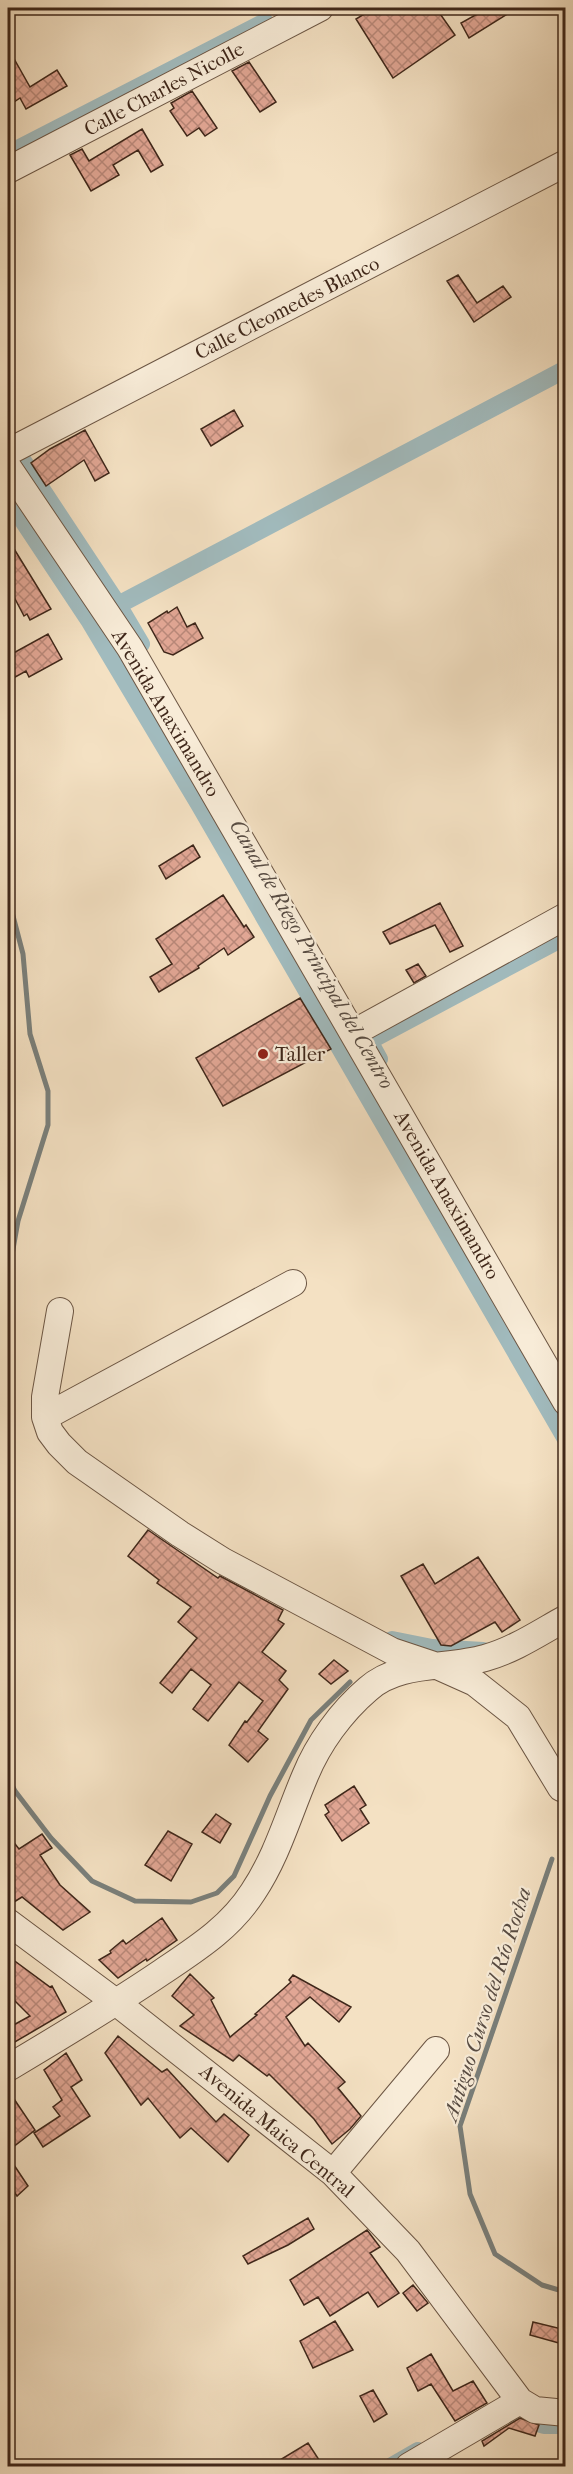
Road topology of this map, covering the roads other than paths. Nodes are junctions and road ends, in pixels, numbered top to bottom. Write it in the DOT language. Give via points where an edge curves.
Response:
graph roads {
  1 [pos="320,8"];
  2 [pos="566,164"];
  3 [pos="8,170"];
  4 [pos="8,452"];
  5 [pos="8,467"];
  6 [pos="566,916"];
  7 [pos="354,1033"];
  8 [pos="293,1283"];
  9 [pos="60,1311"];
  10 [pos="566,1402"];
  11 [pos="45,1417"];
  12 [pos="566,1618"];
  13 [pos="437,1666"];
  14 [pos="566,1790"];
  15 [pos="8,1922"];
  16 [pos="117,2003"];
  17 [pos="436,2050"];
  18 [pos="8,2068"];
  19 [pos="333,2173"];
  20 [pos="520,2401"];
  21 [pos="566,2413"];
  22 [pos="409,2466"];
  1 -- 3 [label="street, Calle Charles Nicolle"];
  2 -- 4 [label="street, Calle Cleomedes Blanco"];
  5 -- 7 [label="street, Avenida Anaximandro" via="130,648"];
  6 -- 7 [label="street"];
  7 -- 10 [label="street, Avenida Anaximandro"];
  8 -- 11 [label="street"];
  9 -- 11 [label="street"];
  11 -- 13 [label="street" via="50,1432 77,1462 180,1534 284,1595 392,1651"];
  12 -- 13 [label="street" via="510,1650"];
  13 -- 14 [label="street" via="475,1683 518,1717 561,1788"];
  13 -- 16 [label="street" via="392,1673 369,1687 349,1707 305,1774 280,1841 252,1894 221,1931"];
  15 -- 16 [label="street, Avenida Maica Central"];
  16 -- 18 [label="street"];
  16 -- 19 [label="street, Avenida Maica Central"];
  17 -- 19 [label="street"];
  19 -- 20 [label="street, Avenida Maica Central" via="408,2251"];
  20 -- 21 [label="street" via="535,2410"];
  20 -- 22 [label="street"];
}
